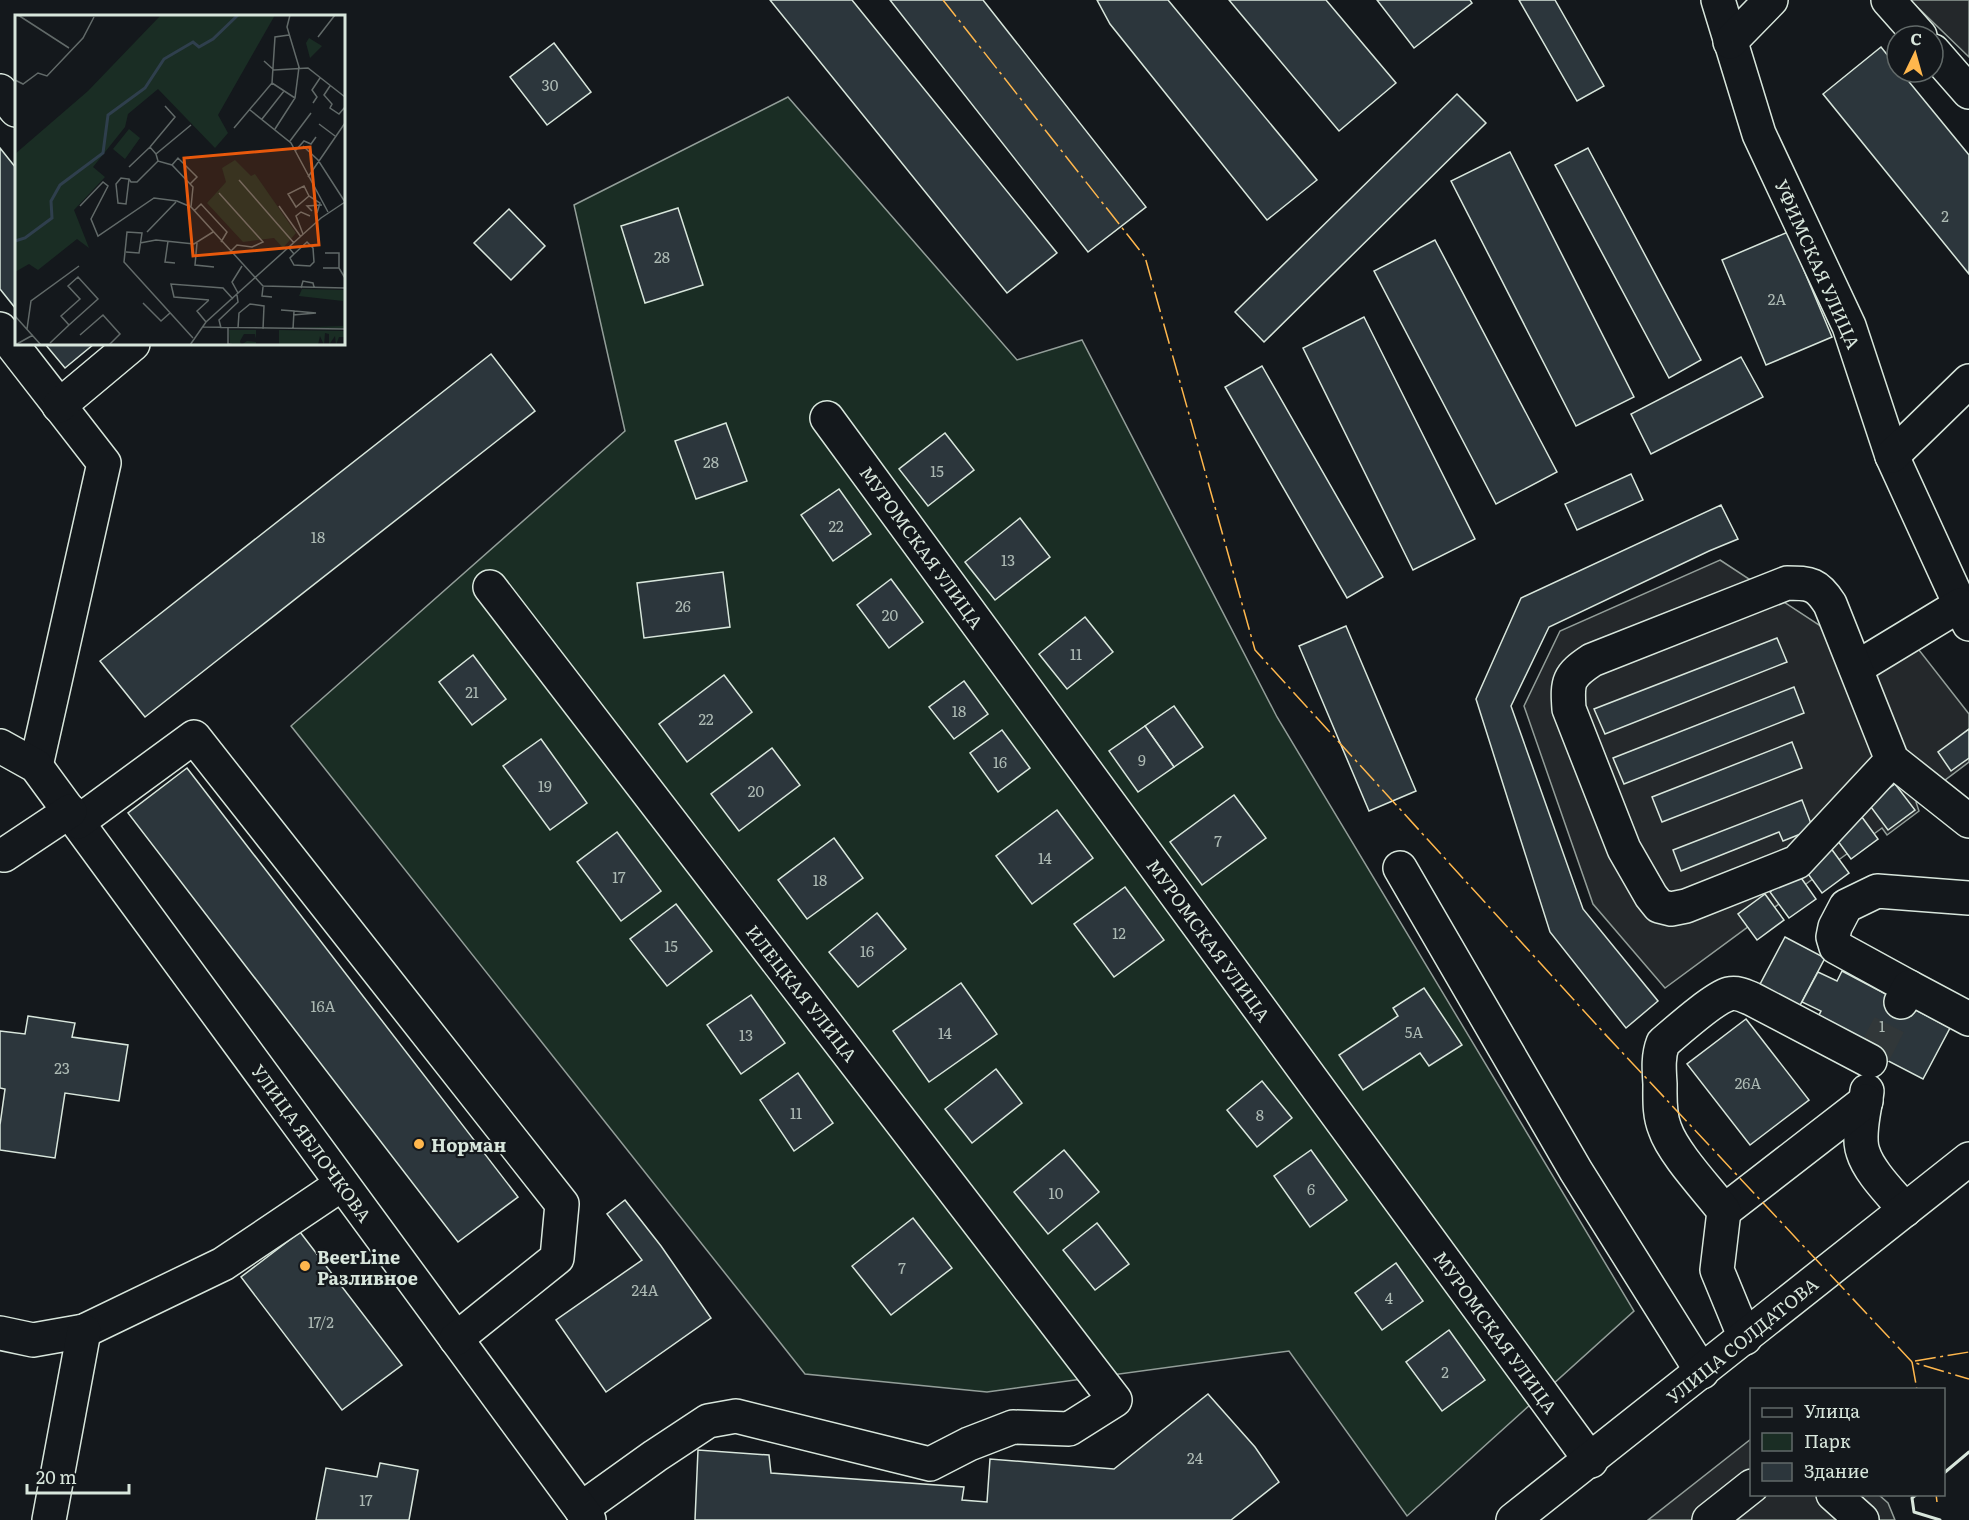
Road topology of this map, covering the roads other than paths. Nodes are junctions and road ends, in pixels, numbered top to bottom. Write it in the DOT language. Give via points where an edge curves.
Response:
graph roads {
  1 [pos="1718,0"];
  2 [pos="1770,0"];
  3 [pos="1888,0"];
  4 [pos="1909,24"];
  5 [pos="1730,42"];
  6 [pos="1945,65"];
  7 [pos="0,91"];
  8 [pos="1969,92"];
  9 [pos="15,109"];
  10 [pos="0,329"];
  11 [pos="132,345"];
  12 [pos="1969,381"];
  13 [pos="59,406"];
  14 [pos="827,418"];
  15 [pos="1892,456"];
  16 [pos="490,587"];
  17 [pos="1965,615"];
  18 [pos="1856,668"];
  19 [pos="0,746"];
  20 [pos="1892,760"];
  21 [pos="36,766"];
  22 [pos="74,817"];
  23 [pos="1969,821"];
  24 [pos="4,855"];
  25 [pos="1400,868"];
  26 [pos="1969,898"];
  27 [pos="1969,1019"];
  28 [pos="1866,1101"];
  29 [pos="1969,1159"];
  30 [pos="342,1184"];
  31 [pos="1905,1210"];
  32 [pos="1724,1211"];
  33 [pos="84,1331"];
  34 [pos="0,1333"];
  35 [pos="1745,1338"];
  36 [pos="456,1339"];
  37 [pos="1702,1372"];
  38 [pos="1591,1461"];
  39 [pos="1750,1488"];
  40 [pos="1835,1496"];
  41 [pos="585,1515"];
  42 [pos="49,1520"];
  43 [pos="1513,1520"];
  44 [pos="1709,1520"];
  45 [pos="1862,1520"];
  1 -- 5 [label="street, УФИМСКАЯ УЛИЦА"];
  2 -- 5 [label="street"];
  3 -- 4 [label="street"];
  5 -- 15 [label="street, УФИМСКАЯ УЛИЦА" via="1759,134 1849,326"];
  6 -- 8 [label="street"];
  7 -- 9 [label="street"];
  10 -- 13 [label="street"];
  11 -- 13 [label="street"];
  12 -- 15 [label="street"];
  13 -- 21 [label="street" via="104,463"];
  14 -- 38 [label="street, МУРОМСКАЯ УЛИЦА"];
  15 -- 17 [label="street, УФИМСКАЯ УЛИЦА"];
  16 -- 41 [label="street, ИЛЕЦКАЯ УЛИЦА" via="1115,1400 1069,1429 1013,1427 930,1464 736,1416 708,1421 655,1456"];
  17 -- 18 [label="street"];
  18 -- 20 [label="street"];
  18 -- 20 [label="street" via="1820,588 1787,583 1592,660 1574,671 1568,690 1569,709 1624,849 1651,896 1659,906 1671,909 1797,862"];
  19 -- 21 [label="street"];
  20 -- 23 [label="street"];
  21 -- 22 [label="street, УЛИЦА ЯБЛОЧКОВА"];
  22 -- 24 [label="street"];
  22 -- 30 [label="street, УЛИЦА ЯБЛОЧКОВА"];
  22 -- 36 [label="street" via="194,737 562,1204 557,1258"];
  25 -- 37 [label="street" via="1576,1171"];
  26 -- 27 [label="street" via="1877,891 1846,906 1833,937 1836,947 1905,994"];
  28 -- 31 [label="street" via="1862,1151"];
  28 -- 32 [label="street"];
  28 -- 32 [label="street" via="1872,1058 1740,994 1729,994 1719,1000 1663,1043 1660,1110 1665,1130"];
  29 -- 31 [label="street, УЛИЦА СОЛДАТОВА"];
  30 -- 33 [label="street" via="223,1264"];
  30 -- 36 [label="street, УЛИЦА ЯБЛОЧКОВА"];
  31 -- 35 [label="street, УЛИЦА СОЛДАТОВА"];
  32 -- 35 [label="street" via="1717,1270"];
  33 -- 34 [label="street" via="33,1340"];
  33 -- 42 [label="street"];
  35 -- 37 [label="street, УЛИЦА СОЛДАТОВА"];
  36 -- 41 [label="street, УЛИЦА ЯБЛОЧКОВА"];
  37 -- 38 [label="street, УЛИЦА СОЛДАТОВА"];
  38 -- 43 [label="street, УЛИЦА СОЛДАТОВА"];
  39 -- 44 [label="street"];
  40 -- 45 [label="street"];
}
